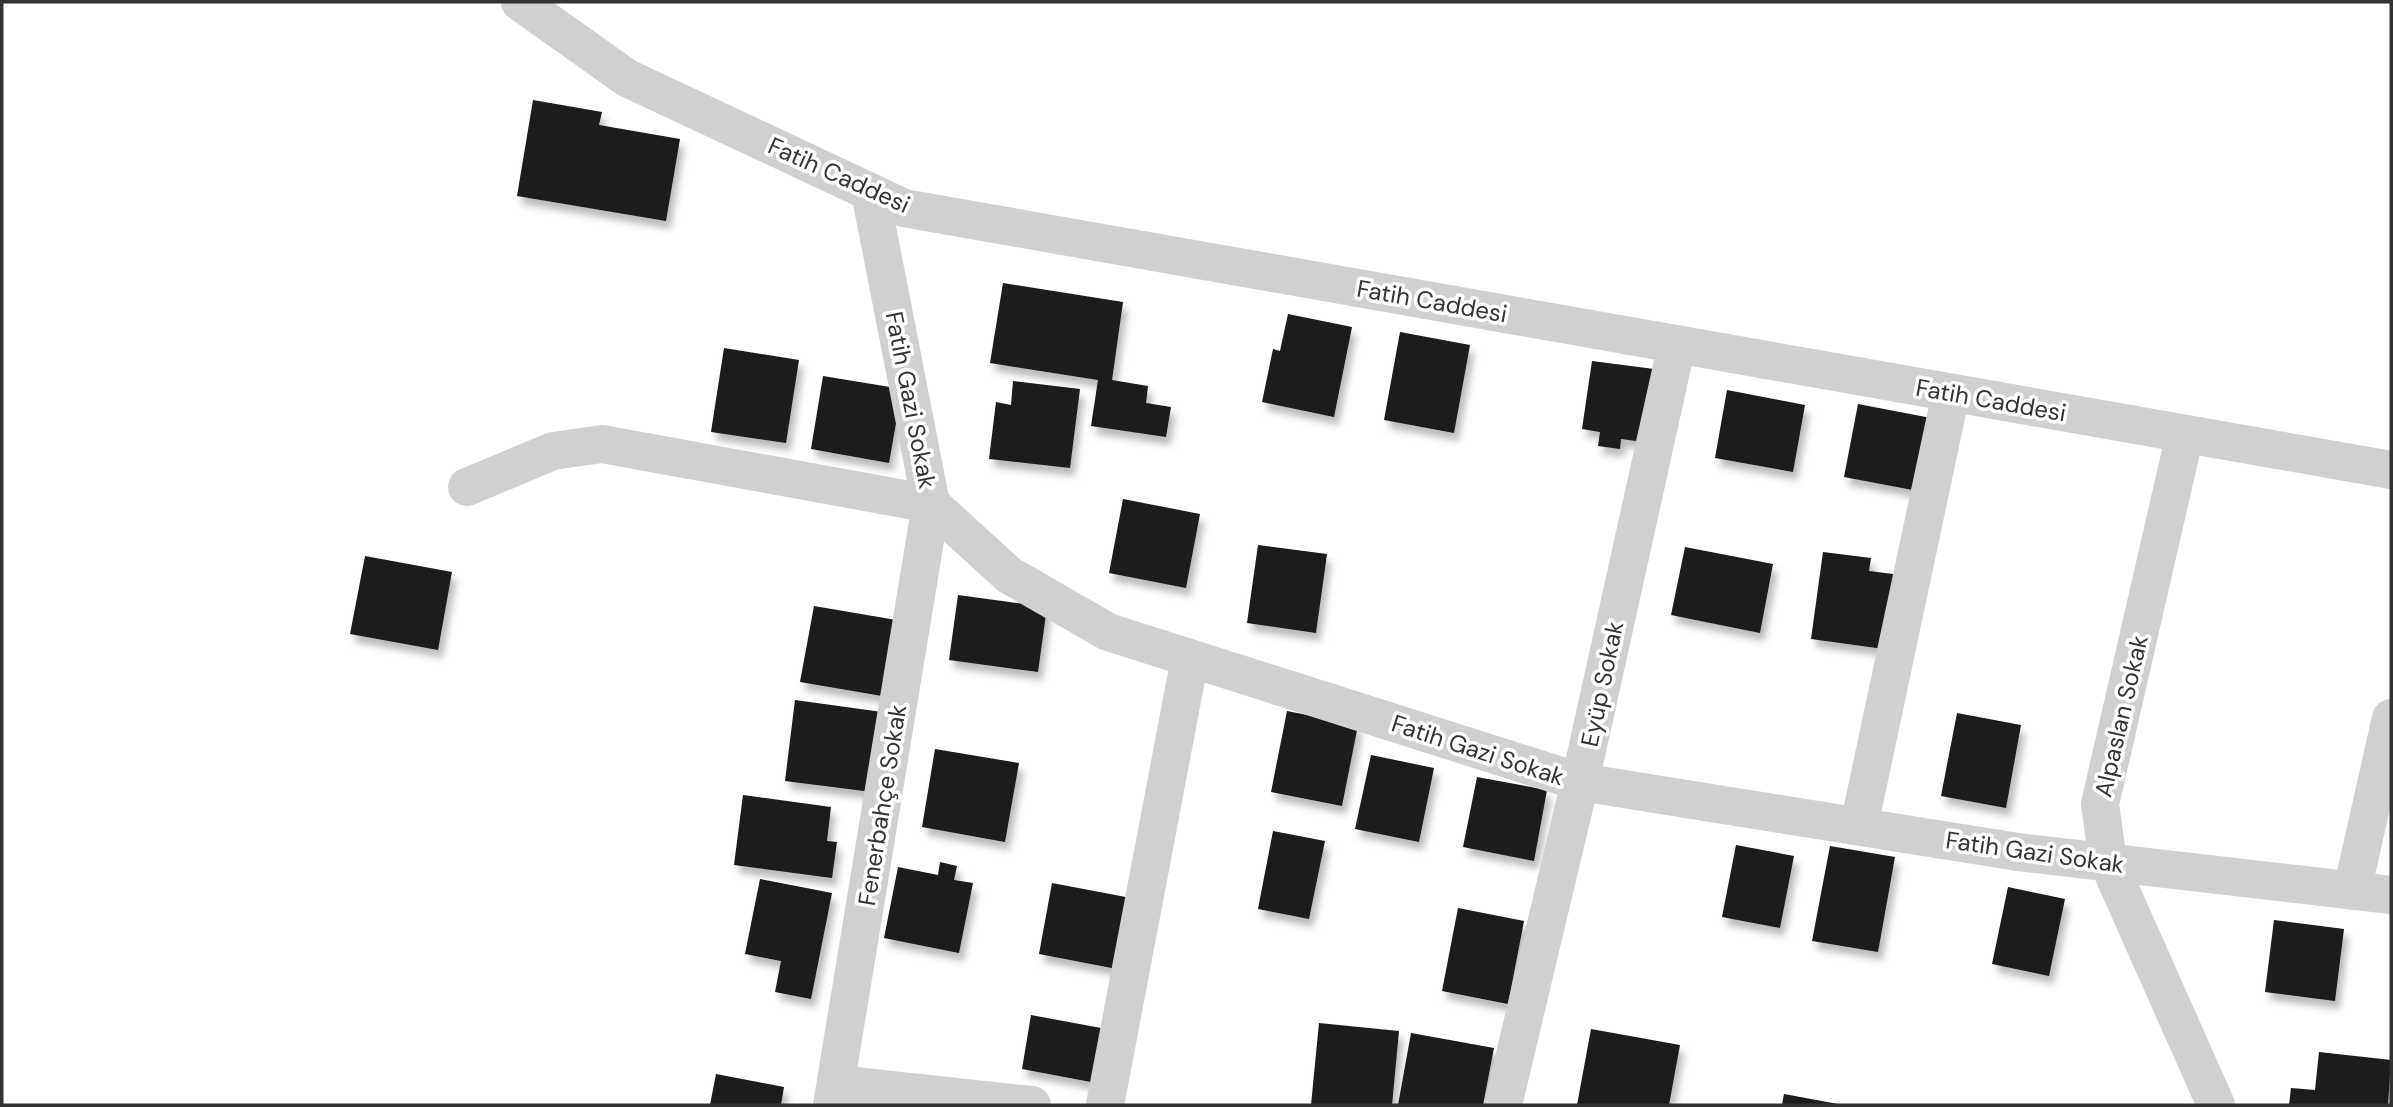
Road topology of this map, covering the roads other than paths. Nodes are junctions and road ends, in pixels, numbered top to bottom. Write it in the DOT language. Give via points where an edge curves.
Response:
graph roads {
  1 [pos="520,2"];
  2 [pos="870,192"];
  3 [pos="1677,344"];
  4 [pos="1951,393"];
  5 [pos="2185,434"];
  6 [pos="2391,470"];
  7 [pos="467,486"];
  8 [pos="931,504"];
  9 [pos="1190,658"];
  10 [pos="2391,718"];
  11 [pos="1580,782"];
  12 [pos="1859,826"];
  13 [pos="2108,862"];
  14 [pos="2352,891"];
  15 [pos="2391,895"];
  16 [pos="834,1095"];
  17 [pos="1032,1105"];
  18 [pos="1105,1105"];
  19 [pos="1503,1105"];
  20 [pos="2216,1105"];
  1 -- 2 [label="street, Fatih Caddesi" via="627,78"];
  2 -- 3 [label="street, Fatih Caddesi" via="904,208"];
  2 -- 8 [label="street, Fatih Gazi Sokak"];
  3 -- 4 [label="street, Fatih Caddesi"];
  3 -- 11 [label="street, Eyüp Sokak"];
  4 -- 5 [label="street, Fatih Caddesi"];
  4 -- 12 [label="street"];
  5 -- 6 [label="street, Fatih Caddesi"];
  5 -- 13 [label="street, Alpaslan Sokak" via="2100,804"];
  7 -- 8 [label="street" via="553,452 602,444"];
  8 -- 9 [label="street, Fatih Gazi Sokak" via="1009,575 1108,632"];
  8 -- 16 [label="street, Fenerbahçe Sokak"];
  9 -- 11 [label="street, Fatih Gazi Sokak"];
  9 -- 18 [label="street"];
  10 -- 14 [label="street"];
  11 -- 12 [label="street, Fatih Gazi Sokak"];
  11 -- 19 [label="street, Eyüp Sokak"];
  12 -- 13 [label="street, Fatih Gazi Sokak"];
  13 -- 14 [label="street, Fatih Gazi Sokak"];
  13 -- 20 [label="street, Alpaslan Sokak"];
  14 -- 15 [label="street, Fatih Gazi Sokak"];
  16 -- 17 [label="street"];
}
